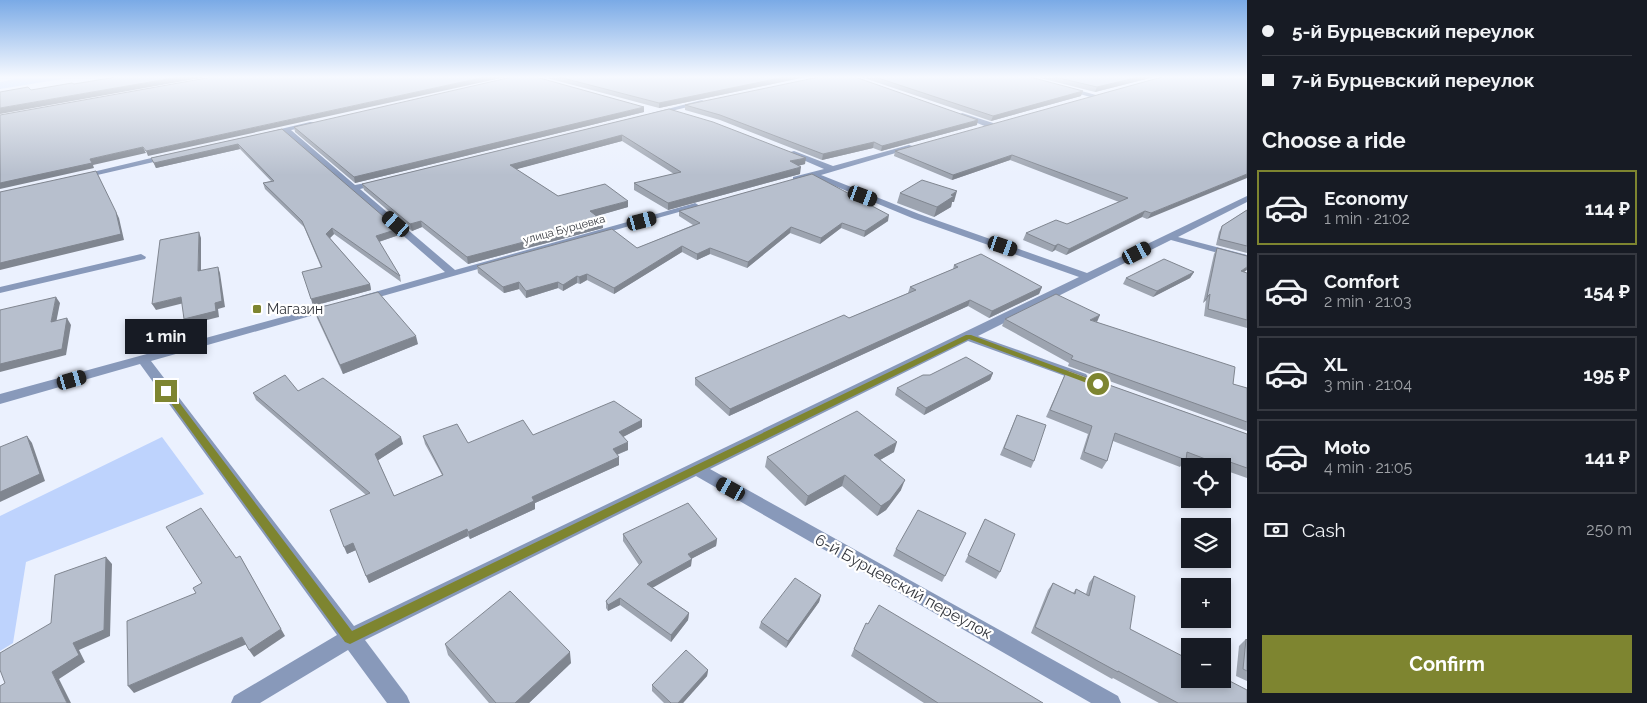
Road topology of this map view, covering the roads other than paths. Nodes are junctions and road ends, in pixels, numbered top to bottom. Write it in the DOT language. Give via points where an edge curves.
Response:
graph roads {
  1 [pos="667,110"];
  2 [pos="672,110"];
  3 [pos="649,112"];
  4 [pos="953,112"];
  5 [pos="688,115"];
  6 [pos="314,123"];
  7 [pos="285,130"];
  8 [pos="971,130"];
  9 [pos="256,136"];
  10 [pos="925,143"];
  11 [pos="779,148"];
  12 [pos="180,153"];
  13 [pos="833,168"];
  14 [pos="813,174"];
  15 [pos="76,177"];
  16 [pos="392,178"];
  17 [pos="784,182"];
  18 [pos="354,188"];
  19 [pos="1247,199"];
  20 [pos="709,203"];
  21 [pos="1168,237"];
  22 [pos="141,258"];
  23 [pos="1247,258"];
  24 [pos="452,273"];
  25 [pos="1090,277"];
  26 [pos="0,290"];
  27 [pos="359,299"];
  28 [pos="340,304"];
  29 [pos="969,337"];
  30 [pos="143,360"];
  31 [pos="1089,380"];
  32 [pos="0,399"];
  33 [pos="697,470"];
  34 [pos="350,638"];
  35 [pos="241,703"];
  36 [pos="400,703"];
  37 [pos="1111,703"];
  1 -- 3 [label="street"];
  2 -- 5 [label="street"];
  4 -- 8 [label="street" via="994,124"];
  6 -- 7 [label="street"];
  7 -- 9 [label="street"];
  7 -- 18 [label="street"];
  10 -- 13 [label="street"];
  11 -- 13 [label="street"];
  12 -- 15 [label="street"];
  13 -- 14 [label="street"];
  14 -- 17 [label="street"];
  14 -- 25 [label="street" via="846,189"];
  16 -- 18 [label="street"];
  18 -- 24 [label="street"];
  19 -- 21 [label="street"];
  20 -- 24 [label="street, улица Бурцевка"];
  21 -- 23 [label="street"];
  21 -- 25 [label="street"];
  22 -- 26 [label="street"];
  24 -- 27 [label="street, улица Бурцевка"];
  25 -- 29 [label="street"];
  28 -- 30 [label="street"];
  29 -- 31 [label="street"];
  29 -- 33 [label="street"];
  30 -- 32 [label="street"];
  30 -- 34 [label="street"];
  33 -- 34 [label="street"];
  33 -- 37 [label="street, 6-й Бурцевский переулок"];
  34 -- 35 [label="street"];
  34 -- 36 [label="street"];
}
